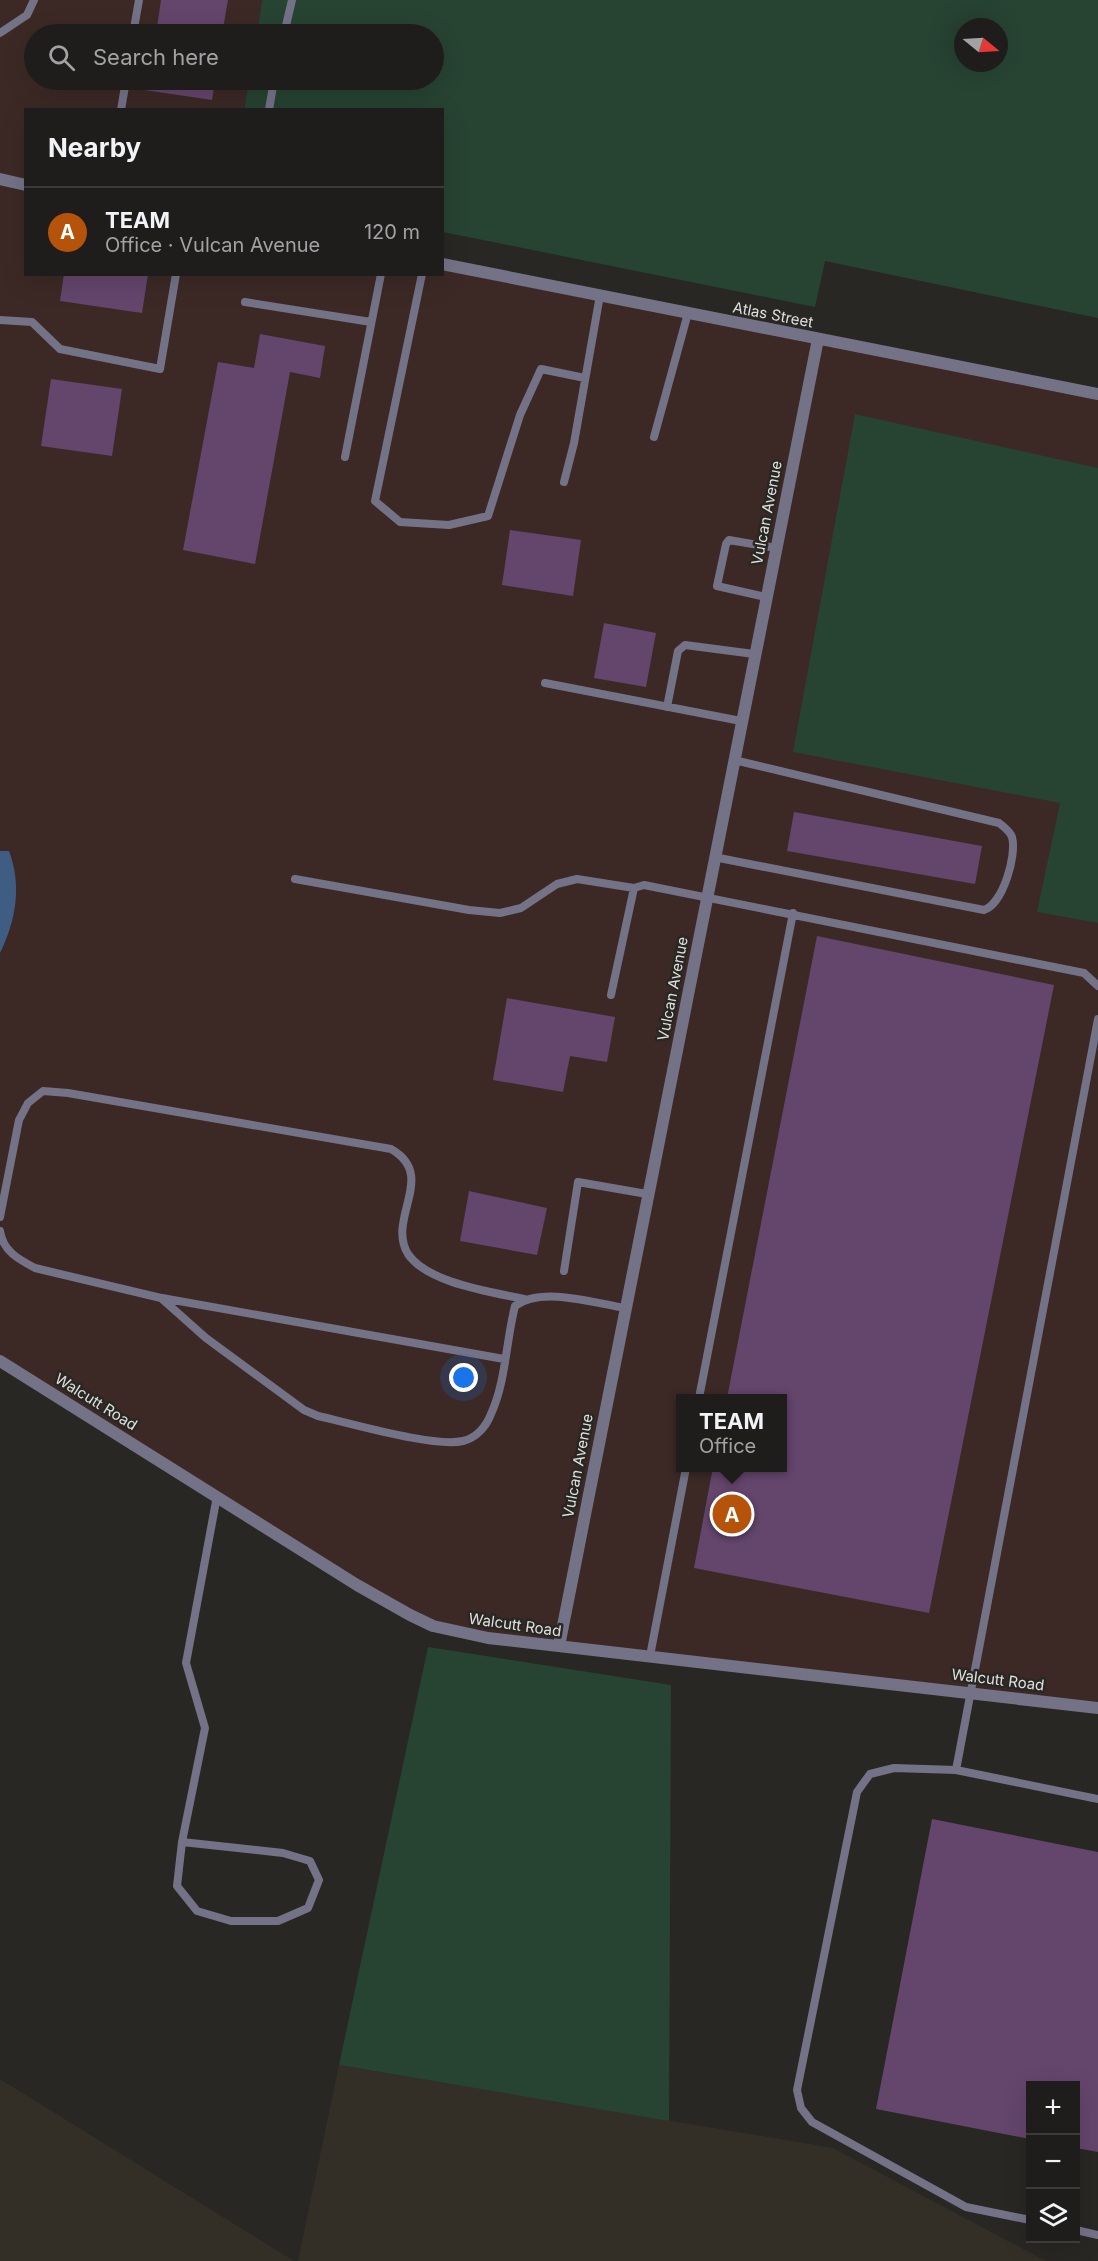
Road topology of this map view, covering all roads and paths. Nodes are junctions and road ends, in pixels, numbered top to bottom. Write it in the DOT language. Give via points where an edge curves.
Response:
graph roads {
  1 [pos="34,0"];
  2 [pos="139,0"];
  3 [pos="292,0"];
  4 [pos="135,24"];
  5 [pos="286,24"];
  6 [pos="0,33"];
  7 [pos="124,90"];
  8 [pos="272,90"];
  9 [pos="121,108"];
  10 [pos="269,108"];
  11 [pos="0,179"];
  12 [pos="24,185"];
  13 [pos="444,264"];
  14 [pos="176,276"];
  15 [pos="381,276"];
  16 [pos="422,276"];
  17 [pos="600,295"];
  18 [pos="245,302"];
  19 [pos="688,313"];
  20 [pos="0,320"];
  21 [pos="371,322"];
  22 [pos="818,339"];
  23 [pos="585,378"];
  24 [pos="1098,394"];
  25 [pos="654,437"];
  26 [pos="345,457"];
  27 [pos="564,482"];
  28 [pos="776,548"];
  29 [pos="766,597"];
  30 [pos="754,654"];
  31 [pos="545,683"];
  32 [pos="667,707"];
  33 [pos="741,721"];
  34 [pos="734,760"];
  35 [pos="714,857"];
  36 [pos="295,879"];
  37 [pos="634,888"];
  38 [pos="706,896"];
  39 [pos="793,913"];
  40 [pos="1098,986"];
  41 [pos="611,995"];
  42 [pos="1098,1019"];
  43 [pos="647,1194"];
  44 [pos="0,1217"];
  45 [pos="0,1231"];
  46 [pos="564,1271"];
  47 [pos="161,1298"];
  48 [pos="524,1299"];
  49 [pos="625,1308"];
  50 [pos="504,1359"];
  51 [pos="0,1361"];
  52 [pos="700,1394"];
  53 [pos="685,1472"];
  54 [pos="217,1496"];
  55 [pos="559,1646"];
  56 [pos="650,1656"];
  57 [pos="969,1692"];
  58 [pos="1098,1707"];
  59 [pos="956,1770"];
  60 [pos="1098,1799"];
  61 [pos="182,1842"];
  62 [pos="1026,2219"];
  63 [pos="1080,2231"];
  64 [pos="1098,2235"];
  1 -- 6 [label="lane" via="27,15"];
  2 -- 4 [label="lane"];
  3 -- 5 [label="lane"];
  7 -- 9 [label="lane"];
  8 -- 10 [label="lane"];
  11 -- 12 [label="street"];
  13 -- 17 [label="street, Atlas Street"];
  14 -- 20 [label="lane" via="160,369 60,349 32,322"];
  15 -- 21 [label="lane"];
  16 -- 23 [label="lane" via="375,501 400,522 449,525 488,516 520,415 541,369"];
  17 -- 19 [label="street, Atlas Street"];
  17 -- 23 [label="lane"];
  18 -- 21 [label="lane"];
  19 -- 22 [label="street, Atlas Street"];
  19 -- 25 [label="lane"];
  21 -- 26 [label="lane"];
  22 -- 24 [label="street, Atlas Street"];
  22 -- 28 [label="street, Vulcan Avenue"];
  23 -- 27 [label="lane"];
  28 -- 29 [label="street, Vulcan Avenue"];
  28 -- 29 [label="lane" via="729,540 717,586"];
  29 -- 30 [label="street, Vulcan Avenue"];
  30 -- 32 [label="lane" via="685,645 678,651"];
  30 -- 33 [label="street, Vulcan Avenue"];
  31 -- 32 [label="lane"];
  32 -- 33 [label="lane"];
  33 -- 34 [label="street, Vulcan Avenue"];
  34 -- 35 [label="street, Vulcan Avenue"];
  34 -- 35 [label="lane" via="990,820 1007,829 1012,837 1004,888 991,908 984,910"];
  35 -- 38 [label="street, Vulcan Avenue"];
  36 -- 37 [label="lane" via="500,913 521,908 557,884 577,879"];
  37 -- 38 [label="lane" via="644,885"];
  37 -- 41 [label="lane"];
  38 -- 39 [label="lane"];
  38 -- 43 [label="street, Vulcan Avenue"];
  39 -- 40 [label="lane" via="1084,973"];
  39 -- 52 [label="lane"];
  42 -- 57 [label="lane"];
  43 -- 46 [label="lane" via="578,1182"];
  43 -- 49 [label="street, Vulcan Avenue"];
  44 -- 48 [label="lane" via="19,1120 28,1103 43,1091 68,1094 391,1149 405,1157 411,1169 402,1235 409,1255 449,1282"];
  45 -- 47 [label="lane" via="2,1243 16,1259 35,1268"];
  47 -- 50 [label="lane"];
  47 -- 50 [label="lane" via="206,1338 304,1410 440,1443 462,1442 477,1436 491,1415"];
  48 -- 49 [label="lane" via="540,1295"];
  48 -- 50 [label="lane" via="514,1306"];
  49 -- 55 [label="street, Vulcan Avenue"];
  51 -- 54 [label="street, Walcutt Road"];
  53 -- 56 [label="lane"];
  54 -- 55 [label="street, Walcutt Road" via="357,1585 425,1622 489,1638"];
  54 -- 61 [label="lane" via="186,1663 205,1728"];
  55 -- 56 [label="street, Walcutt Road"];
  56 -- 57 [label="street, Walcutt Road"];
  57 -- 58 [label="street, Walcutt Road"];
  57 -- 59 [label="lane"];
  59 -- 60 [label="lane"];
  59 -- 62 [label="lane" via="894,1768 870,1774 857,1792 797,2090 801,2108 812,2122 966,2207"];
  61 -- 61 [label="lane" via="177,1886 197,1911 231,1921 278,1921 308,1908 319,1880 310,1861 283,1853"];
  63 -- 64 [label="lane"];
}
